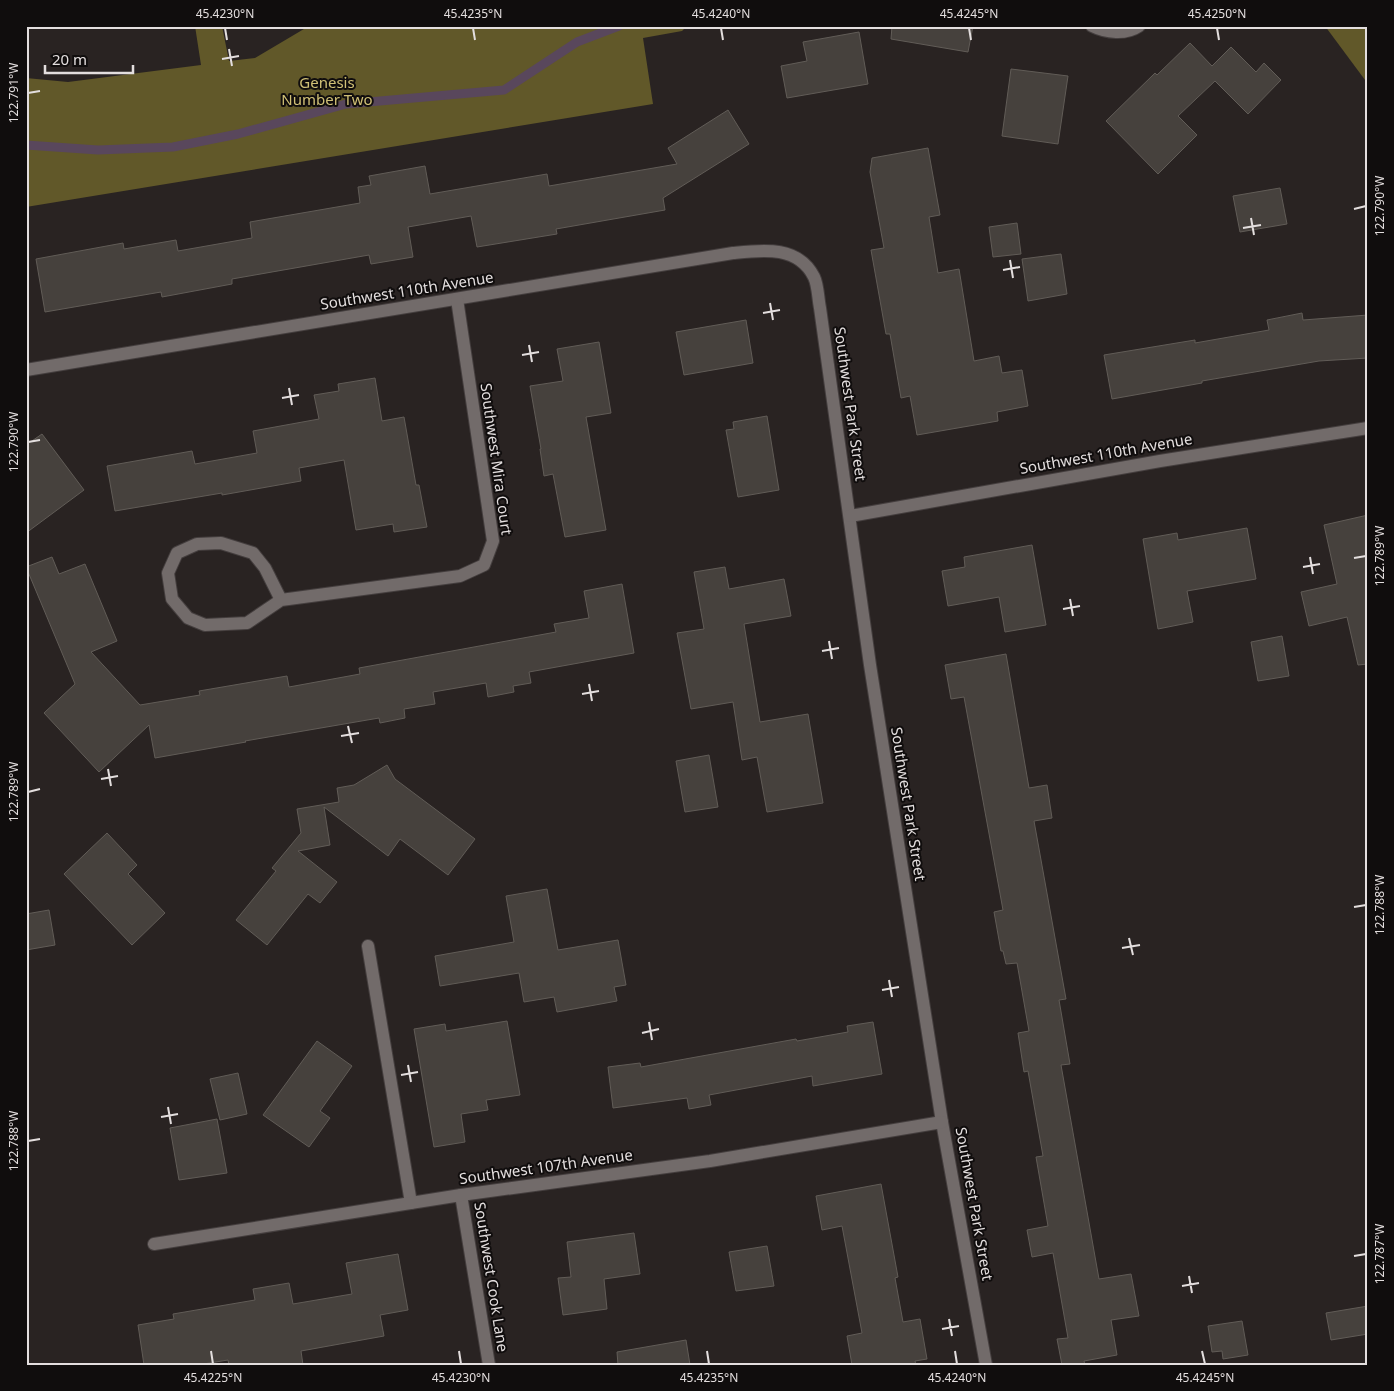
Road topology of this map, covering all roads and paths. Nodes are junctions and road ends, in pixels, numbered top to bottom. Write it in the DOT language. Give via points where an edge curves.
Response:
graph roads {
  1 [pos="1092,26"];
  2 [pos="1139,26"];
  3 [pos="793,256"];
  4 [pos="456,299"];
  5 [pos="26,370"];
  6 [pos="1368,428"];
  7 [pos="850,516"];
  8 [pos="281,600"];
  9 [pos="368,946"];
  10 [pos="942,1122"];
  11 [pos="461,1194"];
  12 [pos="411,1203"];
  13 [pos="154,1244"];
  14 [pos="490,1365"];
  15 [pos="986,1365"];
  1 -- 2 [label="street" via="1113,32 1134,30"];
  3 -- 4 [label="street, Southwest 110th Avenue" via="778,250 761,250"];
  3 -- 7 [label="street, Southwest Park Street" via="814,278"];
  4 -- 5 [label="street, Southwest 110th Avenue"];
  4 -- 8 [label="street, Southwest Mira Court" via="493,541 484,566 460,576"];
  6 -- 7 [label="street, Southwest 110th Avenue"];
  7 -- 10 [label="street, Southwest Park Street" via="870,666"];
  8 -- 8 [label="street, Southwest Mira Court" via="247,623 205,625 188,618 172,599 168,573 177,553 197,544 221,544 253,553 265,568"];
  9 -- 12 [label="street"];
  10 -- 11 [label="street, Southwest 107th Avenue" via="710,1160"];
  10 -- 15 [label="street, Southwest Park Street"];
  11 -- 12 [label="street, Southwest 107th Avenue"];
  11 -- 14 [label="street, Southwest Cook Lane"];
  12 -- 13 [label="street, Southwest 107th Avenue"];
}
